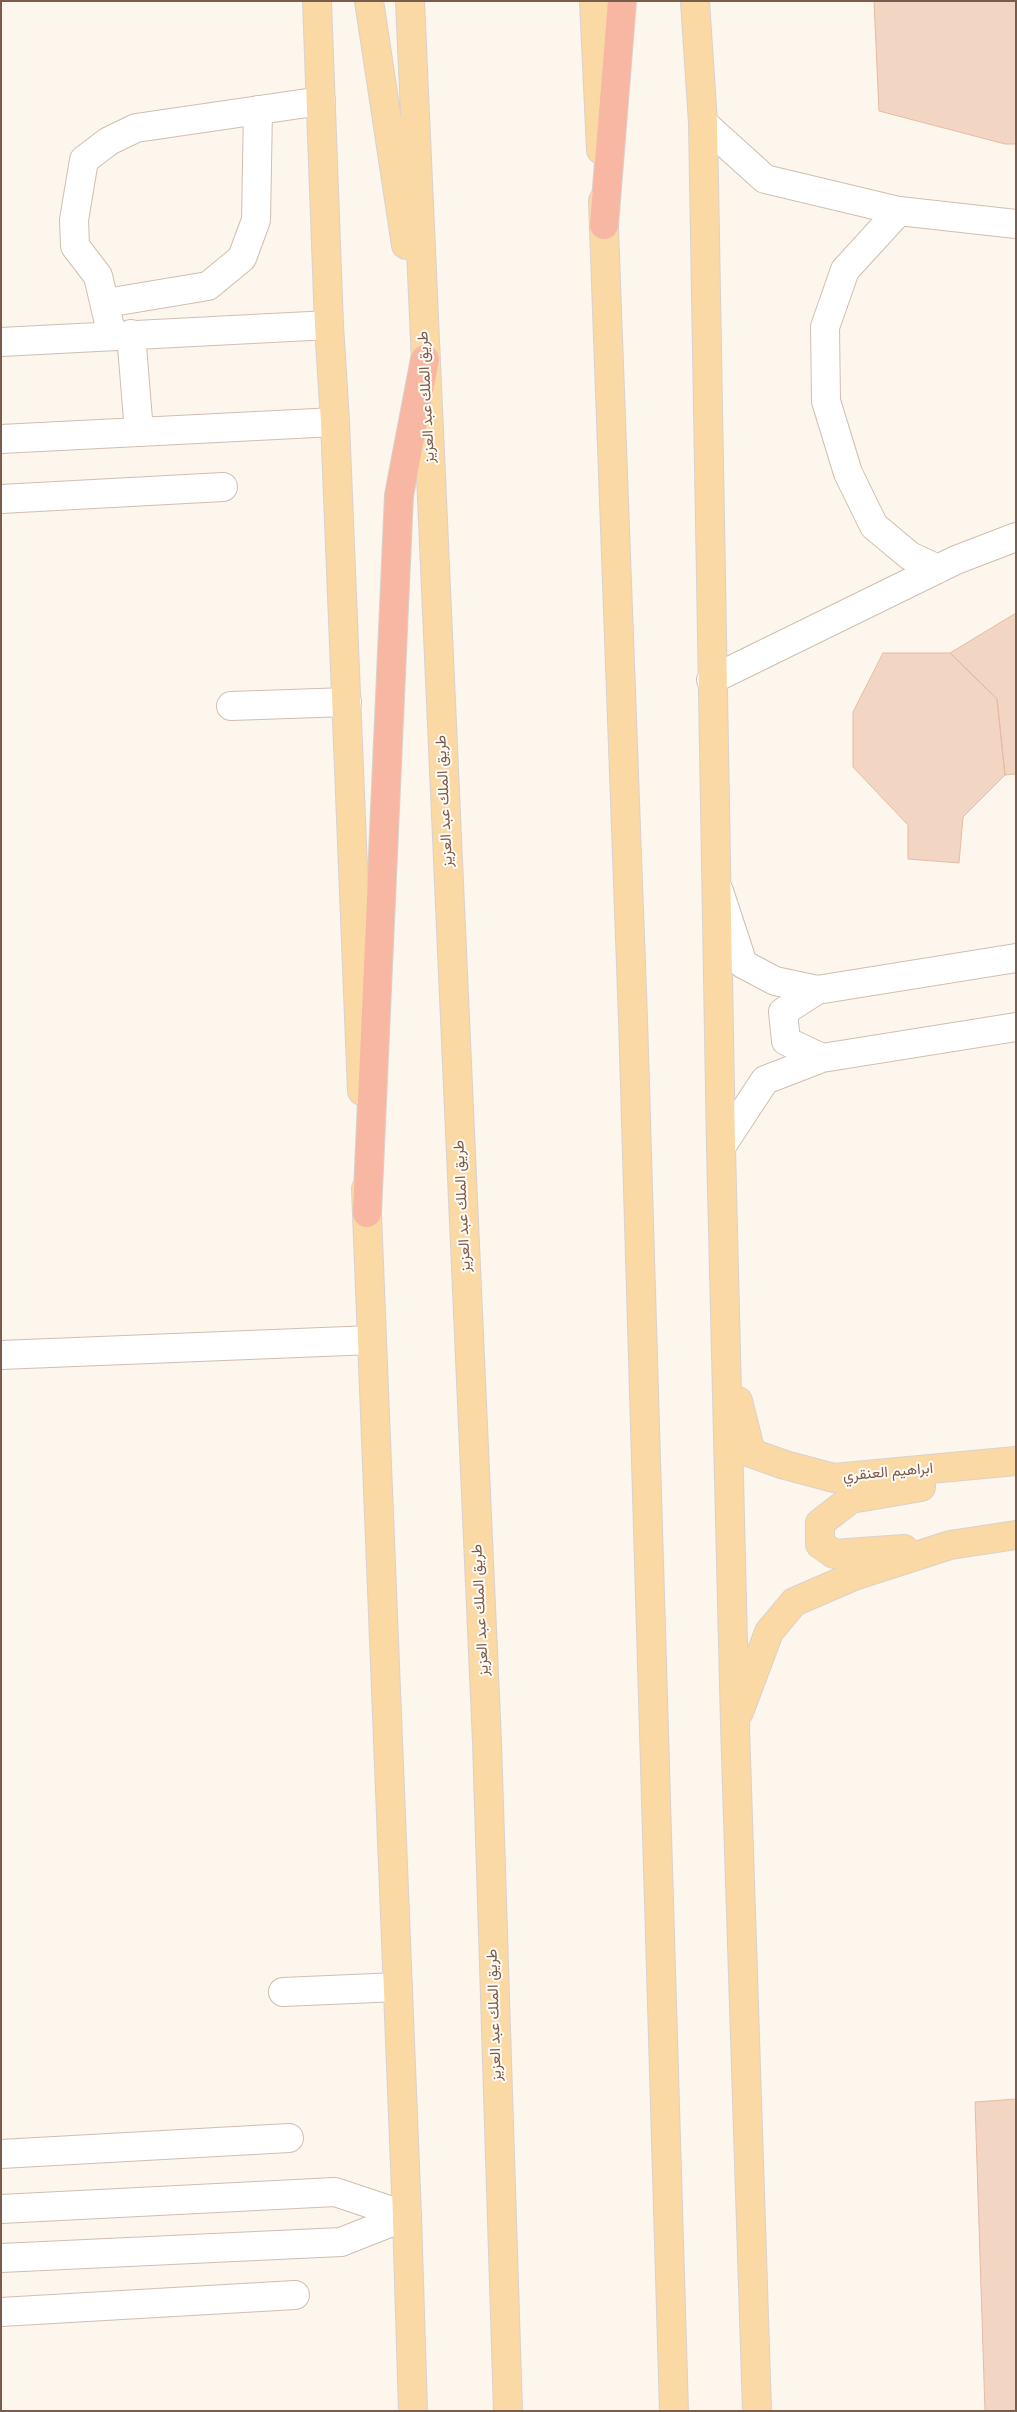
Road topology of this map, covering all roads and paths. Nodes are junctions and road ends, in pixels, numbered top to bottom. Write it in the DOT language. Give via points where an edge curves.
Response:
graph roads {
  1 [pos="317,1"];
  2 [pos="369,1"];
  3 [pos="410,1"];
  4 [pos="594,1"];
  5 [pos="622,1"];
  6 [pos="695,1"];
  7 [pos="321,101"];
  8 [pos="258,110"];
  9 [pos="703,123"];
  10 [pos="899,211"];
  11 [pos="1016,224"];
  12 [pos="604,225"];
  13 [pos="106,303"];
  14 [pos="329,325"];
  15 [pos="121,335"];
  16 [pos="1,342"];
  17 [pos="425,359"];
  18 [pos="335,422"];
  19 [pos="138,432"];
  20 [pos="1,439"];
  21 [pos="223,487"];
  22 [pos="1,499"];
  23 [pos="1016,537"];
  24 [pos="938,569"];
  25 [pos="711,680"];
  26 [pos="346,702"];
  27 [pos="231,706"];
  28 [pos="718,888"];
  29 [pos="1016,958"];
  30 [pos="817,990"];
  31 [pos="1016,1027"];
  32 [pos="822,1058"];
  33 [pos="721,1147"];
  34 [pos="367,1213"];
  35 [pos="372,1340"];
  36 [pos="726,1350"];
  37 [pos="1,1355"];
  38 [pos="1016,1461"];
  39 [pos="1016,1470"];
  40 [pos="1016,1536"];
  41 [pos="950,1546"];
  42 [pos="734,1726"];
  43 [pos="398,1987"];
  44 [pos="283,1992"];
  45 [pos="289,2138"];
  46 [pos="1,2154"];
  47 [pos="1,2209"];
  48 [pos="408,2216"];
  49 [pos="1,2258"];
  50 [pos="295,2295"];
  51 [pos="1,2312"];
  52 [pos="413,2411"];
  53 [pos="508,2411"];
  54 [pos="674,2411"];
  55 [pos="757,2411"];
  1 -- 7 [label="main road"];
  2 -- 17 [label="main road"];
  3 -- 17 [label="main road, طريق الملك عبد العزيز"];
  4 -- 12 [label="main road"];
  5 -- 12 [label="highway"];
  6 -- 9 [label="main road"];
  7 -- 8 [label="street"];
  7 -- 14 [label="main road"];
  8 -- 13 [label="street" via="256,220 242,258 208,286"];
  8 -- 13 [label="street" via="136,128 110,141 84,160 74,220 75,246 98,276"];
  9 -- 10 [label="street" via="765,180"];
  9 -- 25 [label="main road"];
  10 -- 11 [label="street"];
  10 -- 24 [label="street" via="845,270 825,327 826,401 848,472 874,526 910,556"];
  12 -- 54 [label="main road" via="633,1029"];
  13 -- 15 [label="street"];
  14 -- 15 [label="street"];
  14 -- 18 [label="main road"];
  15 -- 16 [label="street"];
  15 -- 19 [label="street"];
  17 -- 34 [label="highway" via="399,495"];
  17 -- 53 [label="main road, طريق الملك عبد العزيز" via="487,1742"];
  18 -- 19 [label="street"];
  18 -- 26 [label="main road"];
  19 -- 20 [label="street"];
  21 -- 22 [label="street"];
  23 -- 24 [label="street"];
  24 -- 25 [label="street"];
  25 -- 28 [label="main road"];
  26 -- 27 [label="street"];
  26 -- 34 [label="main road"];
  28 -- 30 [label="street" via="744,964 775,982"];
  28 -- 33 [label="main road"];
  29 -- 30 [label="street"];
  30 -- 32 [label="street" via="783,1012 786,1041"];
  31 -- 32 [label="street"];
  32 -- 33 [label="street" via="765,1080"];
  33 -- 36 [label="main road"];
  34 -- 35 [label="main road"];
  35 -- 37 [label="street"];
  35 -- 43 [label="main road"];
  36 -- 38 [label="main road, ابراهيم العنقري" via="751,1453 834,1478"];
  36 -- 42 [label="main road"];
  39 -- 41 [label="main road" via="851,1499 820,1523 820,1544 834,1554"];
  40 -- 41 [label="main road"];
  41 -- 42 [label="main road" via="854,1576 794,1602 769,1632"];
  42 -- 55 [label="main road"];
  43 -- 44 [label="street"];
  43 -- 48 [label="main road"];
  45 -- 46 [label="street"];
  47 -- 48 [label="street" via="335,2192"];
  48 -- 49 [label="street" via="342,2242"];
  48 -- 52 [label="main road"];
  50 -- 51 [label="street"];
}
